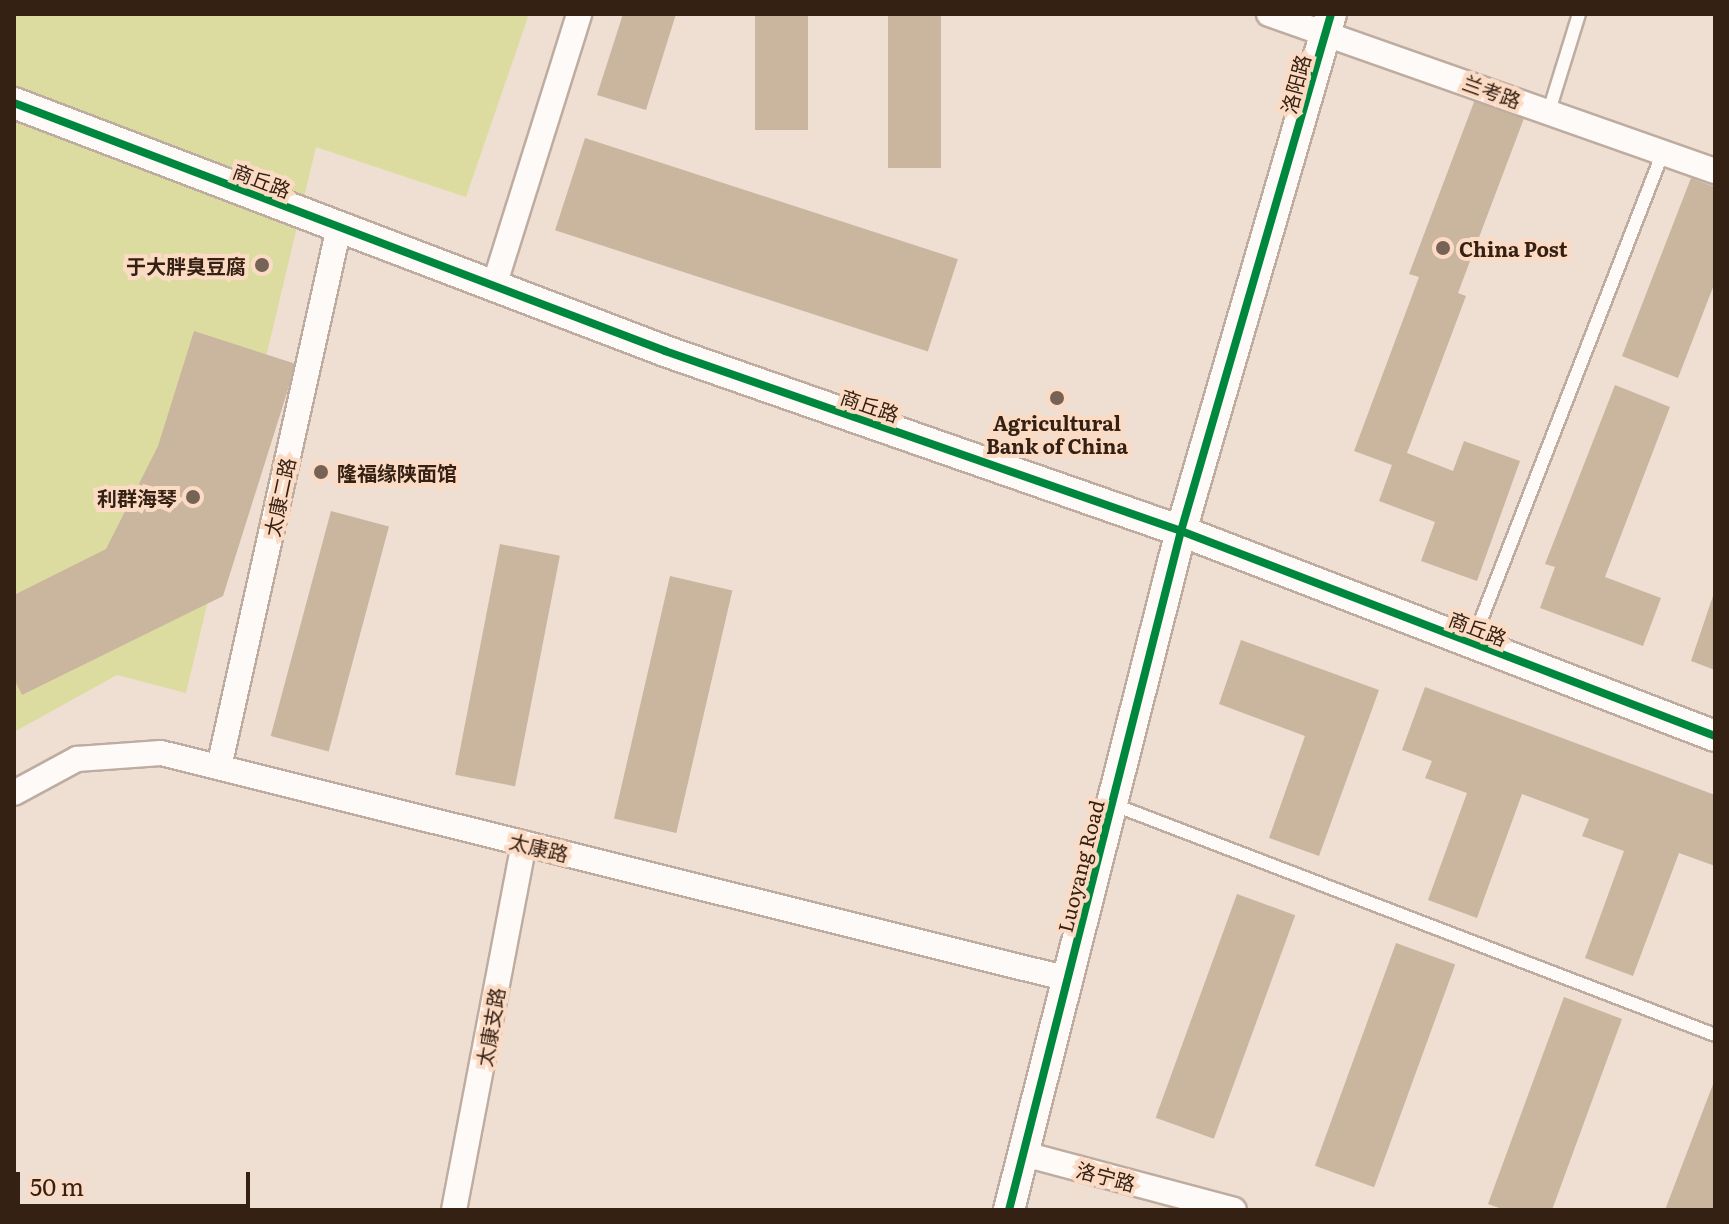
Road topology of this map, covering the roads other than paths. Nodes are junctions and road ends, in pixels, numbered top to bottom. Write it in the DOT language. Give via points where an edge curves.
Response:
graph roads {
  1 [pos="579,14"];
  2 [pos="1269,14"];
  3 [pos="1579,14"];
  4 [pos="1328,22"];
  5 [pos="14,103"];
  6 [pos="1549,111"];
  7 [pos="1663,152"];
  8 [pos="1715,171"];
  9 [pos="339,227"];
  10 [pos="494,286"];
  11 [pos="1181,531"];
  12 [pos="1472,643"];
  13 [pos="1715,736"];
  14 [pos="219,767"];
  15 [pos="14,793"];
  16 [pos="1112,804"];
  17 [pos="524,844"];
  18 [pos="1068,979"];
  19 [pos="1715,1035"];
  20 [pos="1024,1154"];
  21 [pos="454,1210"];
  22 [pos="1009,1210"];
  23 [pos="1234,1210"];
  1 -- 10 [label="street"];
  2 -- 4 [label="street, 兰考路"];
  3 -- 6 [label="lane"];
  4 -- 6 [label="street, 兰考路"];
  4 -- 11 [label="street, 洛阳路" via="1270,240"];
  5 -- 9 [label="street, 商丘路"];
  6 -- 7 [label="street, 兰考路"];
  7 -- 8 [label="street, 兰考路"];
  7 -- 12 [label="lane"];
  9 -- 10 [label="street, 商丘路"];
  9 -- 14 [label="street, 太康二路"];
  10 -- 11 [label="street, 商丘路"];
  11 -- 12 [label="street, 商丘路"];
  11 -- 16 [label="street, Luoyang Road"];
  12 -- 13 [label="street, 商丘路"];
  14 -- 15 [label="street, 太康路" via="161,753 117,752 77,759"];
  14 -- 17 [label="street, 太康路"];
  16 -- 18 [label="street, Luoyang Road"];
  16 -- 19 [label="lane"];
  17 -- 18 [label="street, 太康路"];
  17 -- 21 [label="street, 太康支路"];
  18 -- 20 [label="street, Luoyang Road"];
  20 -- 22 [label="street, Luoyang Road"];
  20 -- 23 [label="street, 洛宁路"];
}
